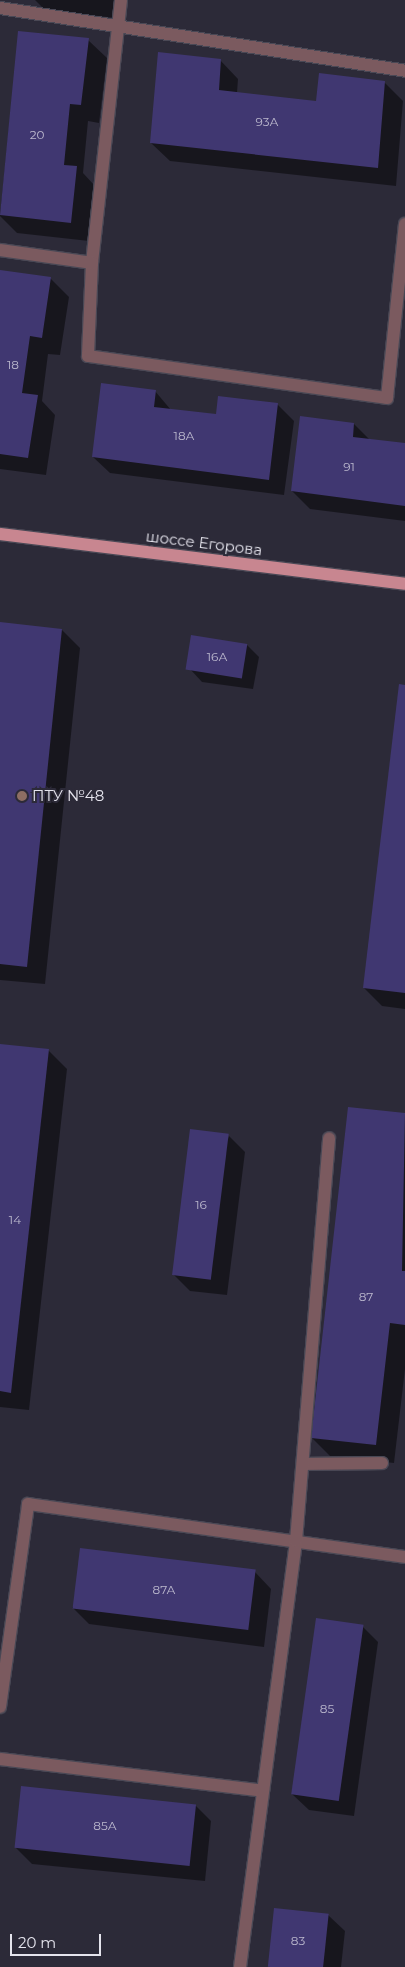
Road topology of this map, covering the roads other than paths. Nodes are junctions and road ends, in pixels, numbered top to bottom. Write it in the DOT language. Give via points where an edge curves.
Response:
graph roads {
  1 [pos="121,0"];
  2 [pos="0,8"];
  3 [pos="118,25"];
  4 [pos="405,71"];
  5 [pos="405,224"];
  6 [pos="0,250"];
  7 [pos="92,263"];
  8 [pos="0,534"];
  9 [pos="405,584"];
  10 [pos="329,1138"];
  11 [pos="382,1463"];
  12 [pos="302,1464"];
  13 [pos="296,1541"];
  14 [pos="405,1557"];
  15 [pos="0,1707"];
  16 [pos="0,1759"];
  17 [pos="263,1791"];
  18 [pos="240,1967"];
  1 -- 3 [label="lane"];
  2 -- 3 [label="lane"];
  3 -- 4 [label="lane"];
  3 -- 7 [label="lane"];
  5 -- 7 [label="lane" via="387,398 88,356"];
  6 -- 7 [label="lane"];
  8 -- 9 [label="main road, шоссе Егорова"];
  10 -- 12 [label="lane"];
  11 -- 12 [label="lane"];
  12 -- 13 [label="lane"];
  13 -- 14 [label="lane"];
  13 -- 15 [label="lane" via="28,1504"];
  13 -- 17 [label="lane"];
  16 -- 17 [label="lane"];
  17 -- 18 [label="lane"];
}
